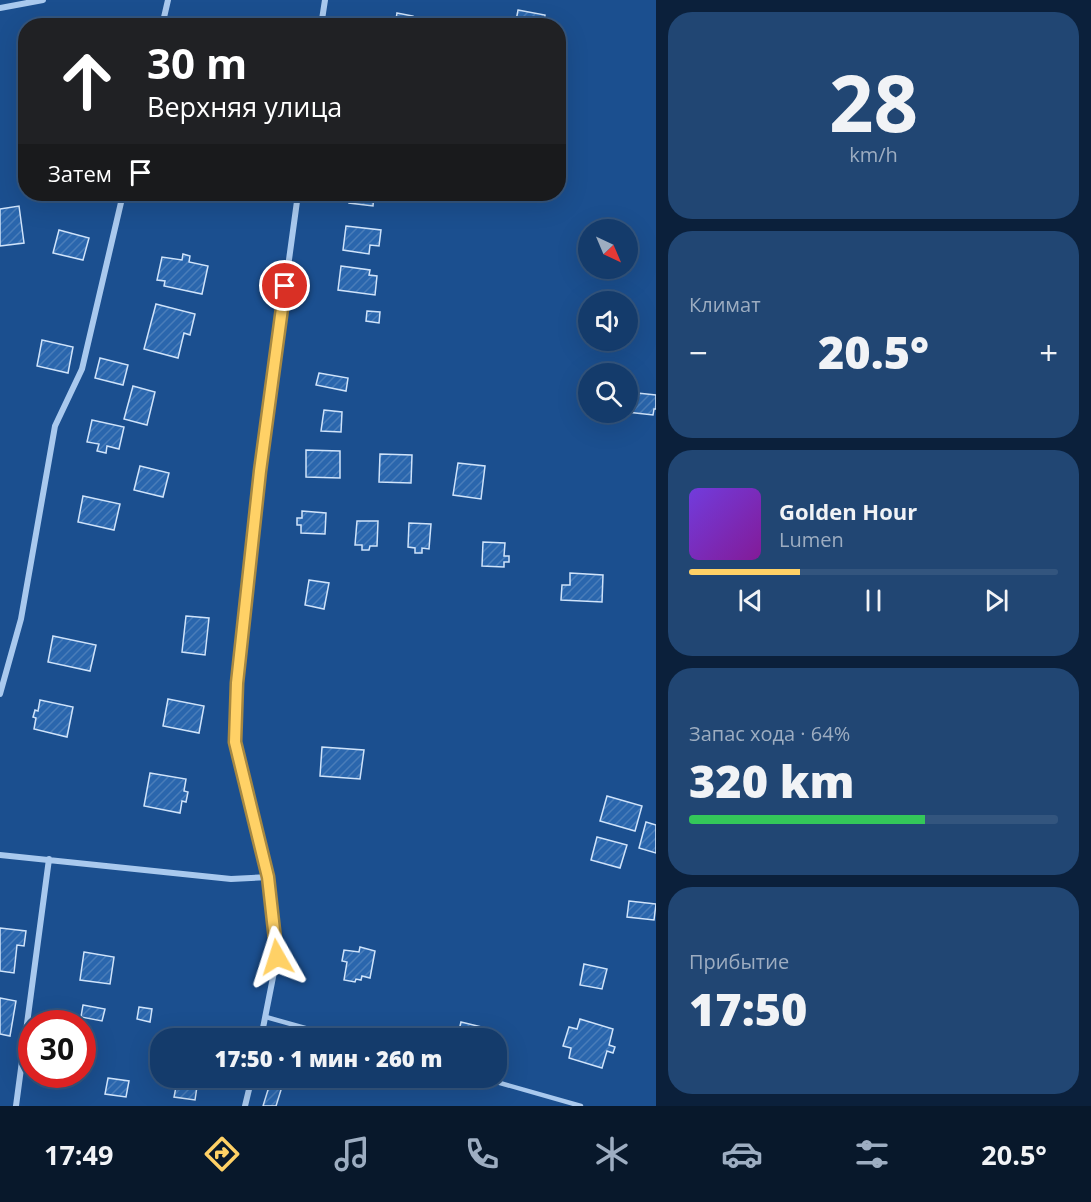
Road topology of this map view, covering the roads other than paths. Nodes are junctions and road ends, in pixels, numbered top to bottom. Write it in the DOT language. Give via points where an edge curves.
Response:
graph roads {
  1 [pos="43,0"];
  2 [pos="168,0"];
  3 [pos="325,0"];
  4 [pos="0,8"];
  5 [pos="164,18"];
  6 [pos="322,18"];
  7 [pos="121,201"];
  8 [pos="297,201"];
  9 [pos="0,694"];
  10 [pos="0,855"];
  11 [pos="49,859"];
  12 [pos="268,877"];
  13 [pos="266,1017"];
  14 [pos="263,1028"];
  15 [pos="305,1028"];
  16 [pos="507,1085"];
  17 [pos="249,1088"];
  18 [pos="16,1106"];
  19 [pos="245,1106"];
  20 [pos="581,1106"];
  1 -- 4 [label="street"];
  2 -- 5 [label="street"];
  3 -- 6 [label="street"];
  7 -- 9 [label="street" via="82,369 55,426 21,619"];
  8 -- 12 [label="street" via="260,471 237,683 235,742"];
  10 -- 11 [label="street"];
  11 -- 12 [label="street" via="231,879"];
  11 -- 18 [label="street"];
  12 -- 13 [label="street" via="277,957"];
  13 -- 14 [label="street"];
  13 -- 15 [label="lane"];
  16 -- 20 [label="lane"];
  17 -- 19 [label="street"];
}
